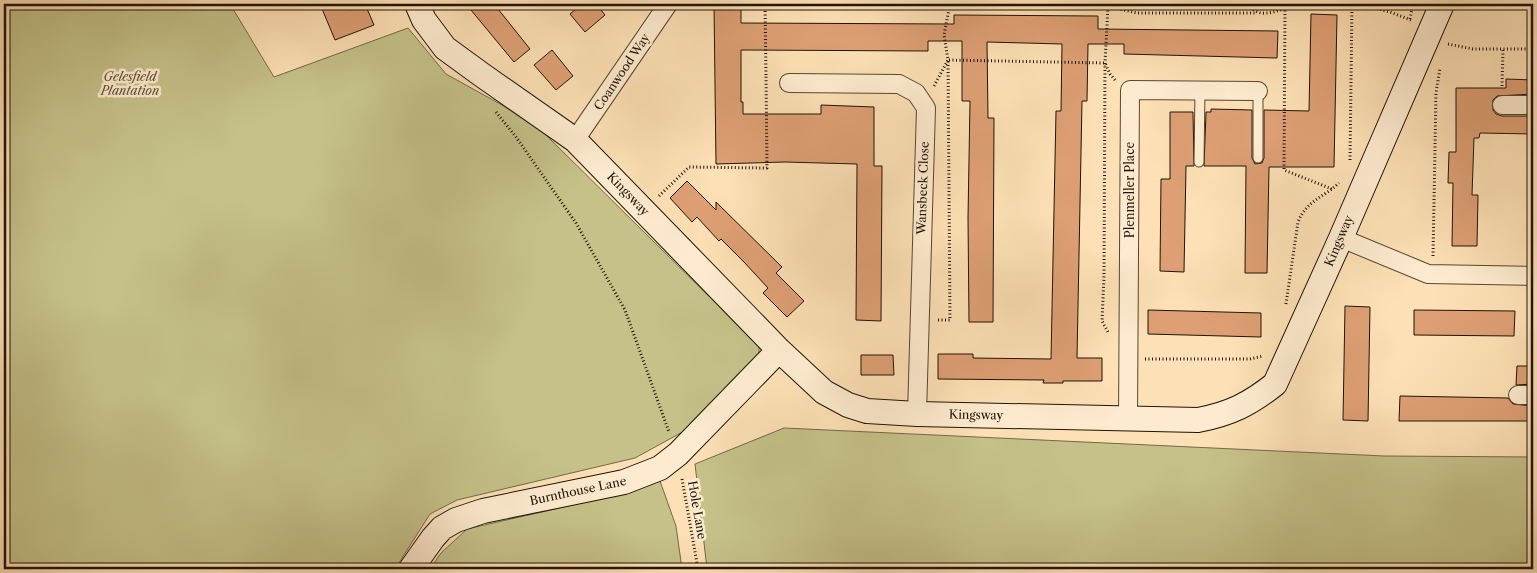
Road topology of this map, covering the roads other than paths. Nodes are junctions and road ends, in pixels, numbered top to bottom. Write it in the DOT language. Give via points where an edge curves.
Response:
graph roads {
  1 [pos="417,4"];
  2 [pos="668,4"];
  3 [pos="1442,4"];
  4 [pos="789,83"];
  5 [pos="1200,90"];
  6 [pos="1258,91"];
  7 [pos="1502,104"];
  8 [pos="1533,105"];
  9 [pos="576,140"];
  10 [pos="1258,158"];
  11 [pos="1199,162"];
  12 [pos="1341,238"];
  13 [pos="1533,276"];
  14 [pos="779,350"];
  15 [pos="917,414"];
  16 [pos="1128,418"];
  17 [pos="411,569"];
  1 -- 9 [label="street, Kingsway" via="424,20 445,48"];
  2 -- 9 [label="street, Coanwood Way"];
  3 -- 12 [label="street, Kingsway" via="1439,38"];
  4 -- 15 [label="street, Wansbeck Close" via="899,84 916,93 926,108"];
  5 -- 6 [label="street, Plenmeller Place"];
  5 -- 11 [label="lane"];
  5 -- 16 [label="street, Plenmeller Place" via="1130,90"];
  6 -- 10 [label="lane"];
  7 -- 8 [label="street"];
  9 -- 14 [label="street, Kingsway"];
  12 -- 13 [label="street" via="1428,274"];
  12 -- 16 [label="street, Kingsway" via="1275,384 1256,399 1220,416 1198,420"];
  14 -- 15 [label="street, Kingsway" via="824,392 848,405 867,411"];
  14 -- 17 [label="street, Burnthouse Lane" via="678,454 660,468 624,482 483,511 456,520 442,528"];
  15 -- 16 [label="street, Kingsway"];
}
